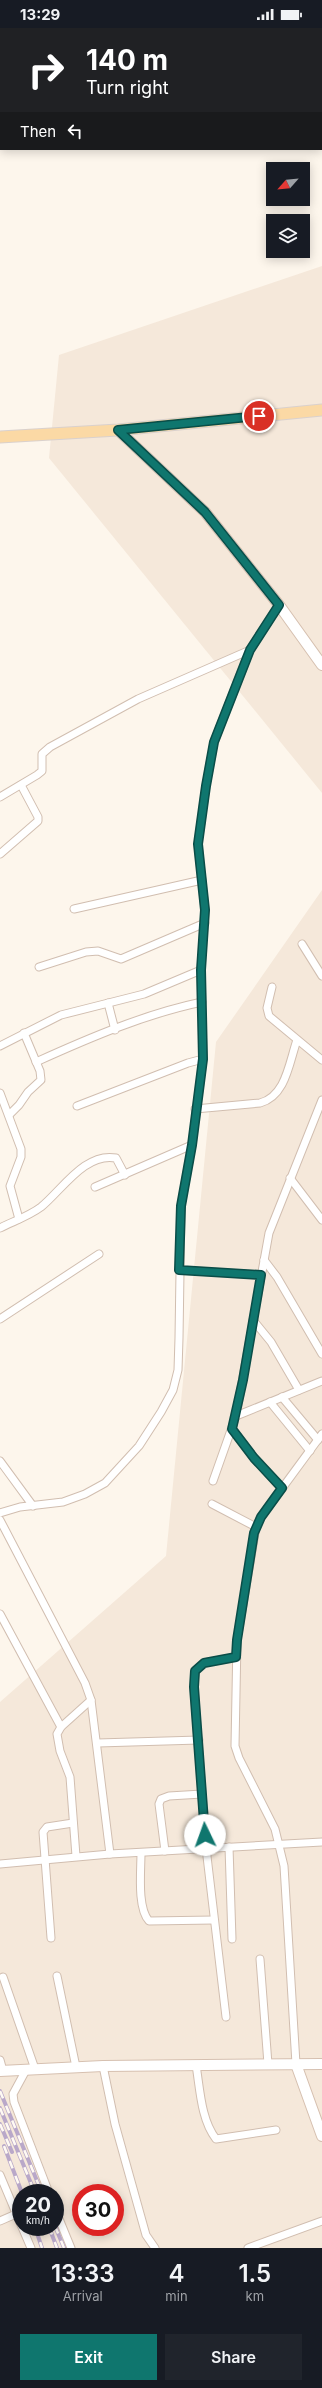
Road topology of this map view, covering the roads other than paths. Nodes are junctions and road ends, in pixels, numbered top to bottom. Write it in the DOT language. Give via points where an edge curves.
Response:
graph roads {
  1 [pos="322,410"];
  2 [pos="118,430"];
  3 [pos="0,436"];
  4 [pos="279,605"];
  5 [pos="250,650"];
  6 [pos="322,665"];
  7 [pos="21,785"];
  8 [pos="0,797"];
  9 [pos="0,854"];
  10 [pos="202,880"];
  11 [pos="74,909"];
  12 [pos="205,923"];
  13 [pos="302,944"];
  14 [pos="39,967"];
  15 [pos="201,970"];
  16 [pos="322,976"];
  17 [pos="272,986"];
  18 [pos="202,1002"];
  19 [pos="108,1003"];
  20 [pos="116,1030"];
  21 [pos="24,1034"];
  22 [pos="297,1040"];
  23 [pos="0,1046"];
  24 [pos="203,1059"];
  25 [pos="322,1060"];
  26 [pos="36,1062"];
  27 [pos="0,1093"];
  28 [pos="322,1100"];
  29 [pos="77,1106"];
  30 [pos="195,1109"];
  31 [pos="9,1115"];
  32 [pos="192,1145"];
  33 [pos="124,1175"];
  34 [pos="290,1178"];
  35 [pos="95,1187"];
  36 [pos="19,1219"];
  37 [pos="322,1220"];
  38 [pos="0,1228"];
  39 [pos="99,1254"];
  40 [pos="264,1260"];
  41 [pos="179,1270"];
  42 [pos="261,1275"];
  43 [pos="0,1319"];
  44 [pos="253,1320"];
  45 [pos="322,1354"];
  46 [pos="322,1381"];
  47 [pos="299,1390"];
  48 [pos="282,1397"];
  49 [pos="270,1402"];
  50 [pos="236,1416"];
  51 [pos="232,1429"];
  52 [pos="320,1437"];
  53 [pos="310,1451"];
  54 [pos="0,1461"];
  55 [pos="213,1481"];
  56 [pos="282,1488"];
  57 [pos="212,1504"];
  58 [pos="33,1506"];
  59 [pos="0,1513"];
  60 [pos="0,1520"];
  61 [pos="256,1527"];
  62 [pos="0,1614"];
  63 [pos="236,1657"];
  64 [pos="91,1700"];
  65 [pos="61,1727"];
  66 [pos="199,1740"];
  67 [pos="98,1743"];
  68 [pos="202,1794"];
  69 [pos="73,1823"];
  70 [pos="322,1842"];
  71 [pos="280,1845"];
  72 [pos="229,1847"];
  73 [pos="206,1848"];
  74 [pos="165,1851"];
  75 [pos="141,1853"];
  76 [pos="110,1854"];
  77 [pos="76,1856"];
  78 [pos="45,1859"];
  79 [pos="0,1864"];
  80 [pos="214,1920"];
  81 [pos="51,1938"];
  82 [pos="232,1939"];
  83 [pos="260,1959"];
  84 [pos="57,1976"];
  85 [pos="3,1977"];
  86 [pos="226,2017"];
  87 [pos="0,2060"];
  88 [pos="268,2064"];
  89 [pos="296,2064"];
  90 [pos="322,2064"];
  91 [pos="196,2065"];
  92 [pos="103,2066"];
  93 [pos="76,2067"];
  94 [pos="30,2070"];
  95 [pos="2,2071"];
  96 [pos="276,2130"];
  97 [pos="322,2136"];
  98 [pos="0,2175"];
  99 [pos="45,2184"];
  100 [pos="12,2204"];
  101 [pos="12,2216"];
  102 [pos="0,2221"];
  103 [pos="322,2221"];
  104 [pos="64,2232"];
  105 [pos="25,2236"];
  106 [pos="30,2248"];
  107 [pos="70,2248"];
  108 [pos="155,2248"];
  109 [pos="248,2248"];
  1 -- 2 [label="main road"];
  2 -- 3 [label="main road"];
  2 -- 4 [label="street" via="205,512"];
  4 -- 5 [label="street"];
  4 -- 6 [label="street"];
  5 -- 7 [label="street" via="138,699 50,747 42,754 42,771"];
  5 -- 10 [label="street" via="211,754 198,844"];
  7 -- 8 [label="street"];
  7 -- 9 [label="street" via="38,821"];
  10 -- 11 [label="street"];
  10 -- 12 [label="street"];
  12 -- 14 [label="street" via="121,959 98,951 86,952"];
  12 -- 15 [label="street"];
  13 -- 16 [label="street"];
  15 -- 18 [label="street"];
  15 -- 19 [label="street" via="144,994"];
  17 -- 22 [label="street" via="267,1013"];
  18 -- 20 [label="street"];
  18 -- 24 [label="street"];
  19 -- 20 [label="street"];
  19 -- 21 [label="street" via="61,1015"];
  20 -- 26 [label="street"];
  21 -- 23 [label="street"];
  21 -- 26 [label="street"];
  22 -- 25 [label="street"];
  22 -- 30 [label="street" via="278,1092 270,1100"];
  24 -- 29 [label="street"];
  24 -- 30 [label="street"];
  26 -- 31 [label="street" via="41,1080"];
  27 -- 31 [label="street"];
  28 -- 34 [label="street"];
  30 -- 32 [label="street"];
  31 -- 36 [label="street" via="22,1157 10,1186"];
  32 -- 33 [label="street"];
  32 -- 41 [label="street" via="181,1206"];
  33 -- 35 [label="street"];
  33 -- 36 [label="street" via="116,1158 99,1159 88,1164 41,1206"];
  34 -- 37 [label="street"];
  34 -- 40 [label="street" via="270,1233"];
  36 -- 38 [label="street"];
  39 -- 43 [label="street"];
  40 -- 42 [label="street"];
  40 -- 45 [label="street" via="277,1277"];
  41 -- 42 [label="street"];
  41 -- 58 [label="street" via="178,1370 173,1390 161,1412 139,1446 105,1483 63,1502"];
  42 -- 44 [label="street"];
  44 -- 47 [label="street" via="271,1342"];
  44 -- 50 [label="street"];
  46 -- 47 [label="street"];
  47 -- 48 [label="street"];
  48 -- 49 [label="street"];
  48 -- 52 [label="street"];
  49 -- 50 [label="street"];
  49 -- 53 [label="street"];
  50 -- 51 [label="street"];
  51 -- 55 [label="street"];
  51 -- 56 [label="street"];
  52 -- 53 [label="street"];
  53 -- 56 [label="street"];
  54 -- 58 [label="street"];
  56 -- 61 [label="street"];
  57 -- 61 [label="street"];
  58 -- 59 [label="street"];
  60 -- 64 [label="street" via="85,1683"];
  61 -- 63 [label="street"];
  62 -- 65 [label="street" via="32,1669"];
  63 -- 66 [label="street" via="204,1663 195,1671"];
  63 -- 71 [label="street" via="235,1746 275,1829"];
  64 -- 65 [label="street"];
  64 -- 67 [label="street"];
  65 -- 69 [label="street" via="57,1741 70,1777"];
  66 -- 67 [label="street"];
  66 -- 68 [label="street"];
  67 -- 76 [label="street"];
  68 -- 73 [label="street"];
  68 -- 74 [label="street" via="168,1796 161,1800 159,1804"];
  69 -- 77 [label="street"];
  69 -- 78 [label="street" via="44,1829"];
  70 -- 71 [label="street"];
  71 -- 72 [label="street"];
  71 -- 89 [label="street" via="284,1866"];
  72 -- 73 [label="street"];
  72 -- 82 [label="street"];
  73 -- 74 [label="street"];
  73 -- 80 [label="street"];
  74 -- 75 [label="street"];
  75 -- 76 [label="street"];
  75 -- 80 [label="street" via="142,1904 144,1915 149,1921"];
  76 -- 77 [label="street"];
  77 -- 78 [label="street"];
  78 -- 79 [label="street"];
  78 -- 81 [label="street"];
  80 -- 86 [label="street"];
  83 -- 88 [label="street"];
  84 -- 93 [label="street"];
  85 -- 94 [label="street"];
  87 -- 95 [label="street"];
  88 -- 89 [label="street"];
  88 -- 91 [label="street"];
  89 -- 90 [label="street"];
  89 -- 97 [label="street"];
  91 -- 92 [label="street"];
  91 -- 96 [label="street" via="206,2119 216,2139"];
  92 -- 93 [label="street"];
  92 -- 108 [label="street" via="115,2124 146,2235"];
  93 -- 94 [label="street"];
  94 -- 95 [label="street"];
  94 -- 99 [label="street" via="13,2094 14,2102"];
  98 -- 100 [label="street"];
  101 -- 102 [label="street"];
  103 -- 109 [label="street"];
  104 -- 107 [label="street"];
  105 -- 106 [label="street"];
}
